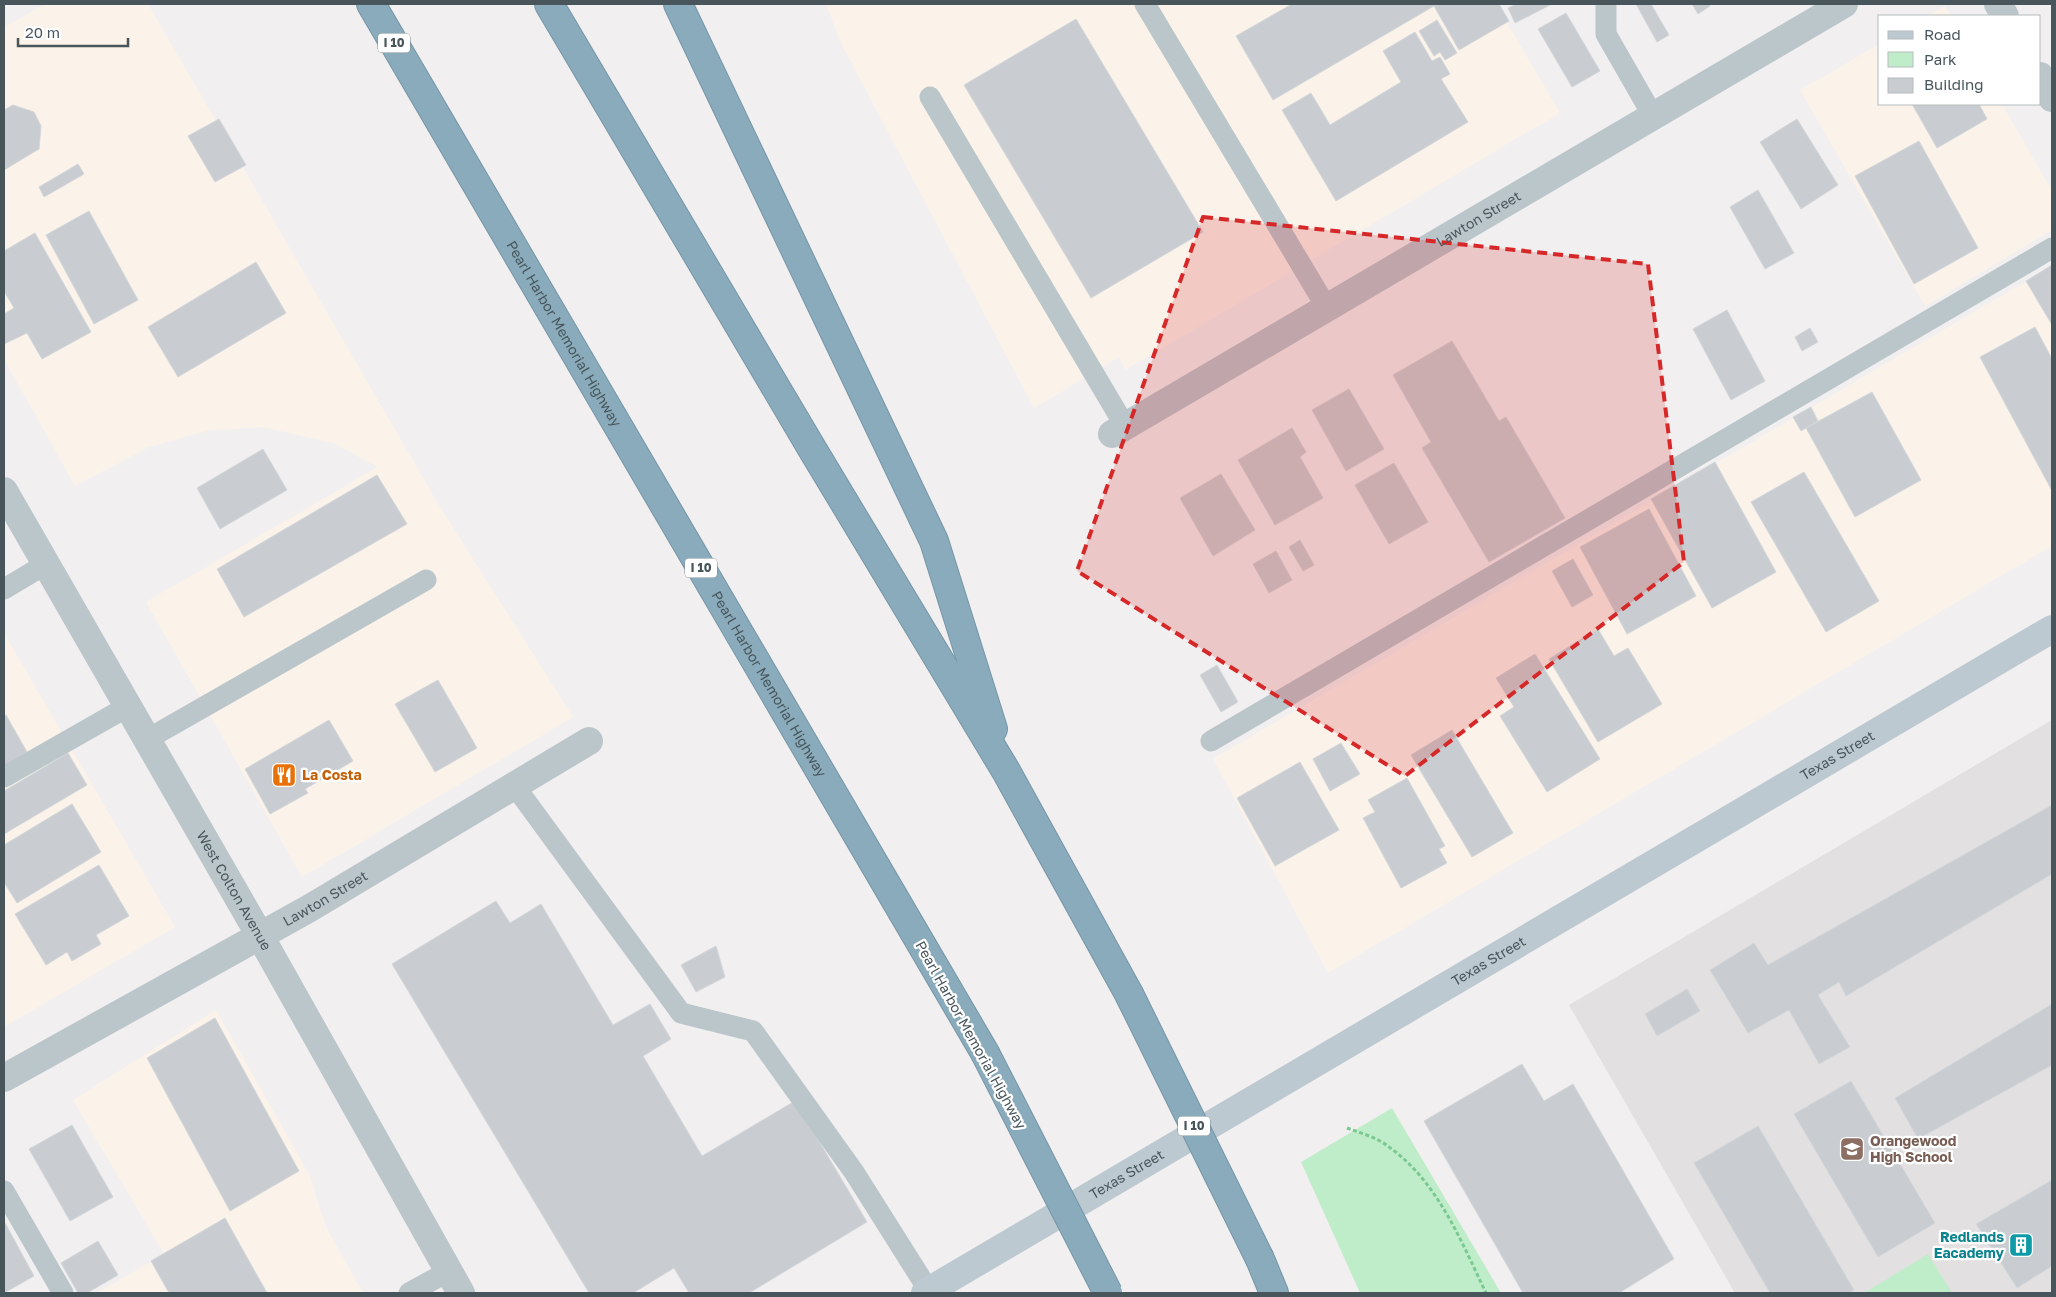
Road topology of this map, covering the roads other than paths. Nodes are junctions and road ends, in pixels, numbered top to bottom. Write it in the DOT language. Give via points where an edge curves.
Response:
graph roads {
  1 [pos="371,4"];
  2 [pos="549,4"];
  3 [pos="678,4"];
  4 [pos="1145,4"];
  5 [pos="1606,4"];
  6 [pos="1844,4"];
  7 [pos="1998,4"];
  8 [pos="2004,15"];
  9 [pos="2041,78"];
  10 [pos="930,97"];
  11 [pos="2052,98"];
  12 [pos="1653,116"];
  13 [pos="2052,248"];
  14 [pos="1327,308"];
  15 [pos="1118,430"];
  16 [pos="4,491"];
  17 [pos="46,564"];
  18 [pos="426,580"];
  19 [pos="4,589"];
  20 [pos="2052,629"];
  21 [pos="127,708"];
  22 [pos="146,740"];
  23 [pos="589,741"];
  24 [pos="1210,741"];
  25 [pos="1006,771"];
  26 [pos="4,777"];
  27 [pos="514,785"];
  28 [pos="259,934"];
  29 [pos="4,1078"];
  30 [pos="4,1191"];
  31 [pos="455,1282"];
  32 [pos="927,1292"];
  33 [pos="63,1293"];
  34 [pos="409,1293"];
  35 [pos="1108,1293"];
  36 [pos="1274,1293"];
  1 -- 35 [label="highway, Pearl Harbor Memorial Highway / I 10, bridge" via="985,1054"];
  2 -- 25 [label="highway, I 10"];
  3 -- 25 [label="highway" via="934,541"];
  4 -- 14 [label="lane"];
  5 -- 12 [label="lane" via="1606,34"];
  6 -- 12 [label="street, Lawton Street"];
  7 -- 8 [label="street"];
  9 -- 11 [label="street"];
  10 -- 15 [label="lane"];
  12 -- 14 [label="street, Lawton Street"];
  13 -- 24 [label="lane"];
  14 -- 15 [label="street, Lawton Street"];
  16 -- 17 [label="street, West Colton Avenue"];
  17 -- 19 [label="lane"];
  17 -- 21 [label="street, West Colton Avenue"];
  18 -- 22 [label="lane"];
  20 -- 32 [label="main road, Texas Street"];
  21 -- 22 [label="street, West Colton Avenue"];
  21 -- 26 [label="lane"];
  22 -- 28 [label="street, West Colton Avenue"];
  23 -- 27 [label="street, Lawton Street"];
  25 -- 36 [label="highway, I 10, bridge" via="1128,994 1260,1258"];
  27 -- 28 [label="street, Lawton Street" via="314,905"];
  27 -- 32 [label="lane" via="681,1013 753,1031 854,1172"];
  28 -- 29 [label="street, Lawton Street"];
  28 -- 31 [label="street, West Colton Avenue"];
  30 -- 33 [label="lane"];
  31 -- 34 [label="lane"];
}
